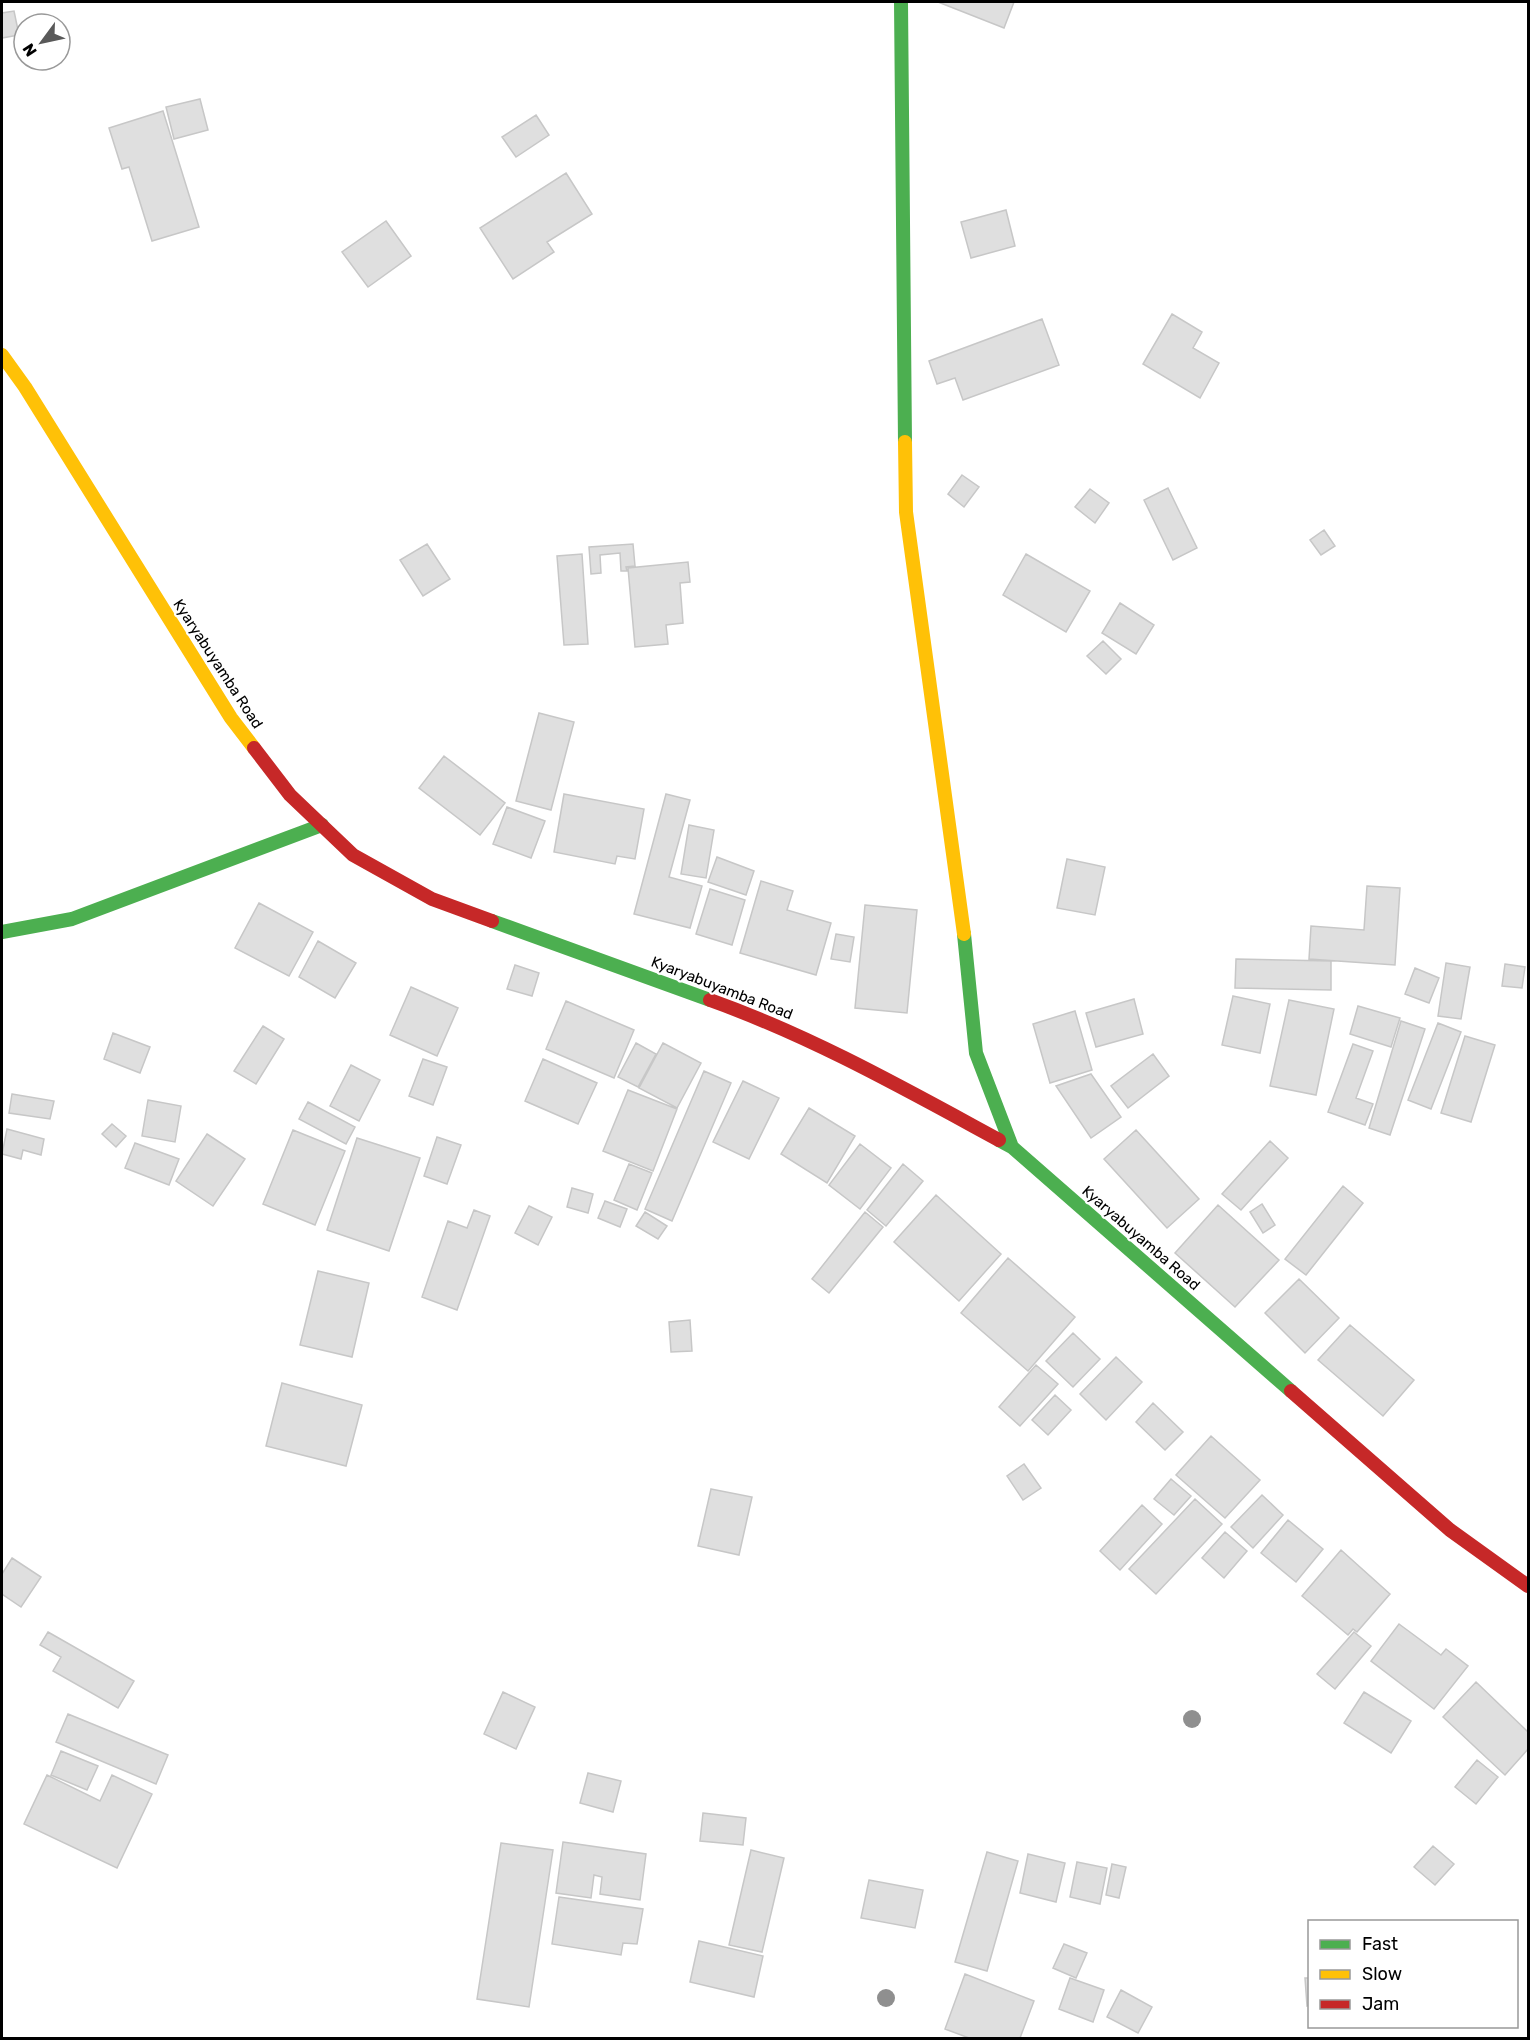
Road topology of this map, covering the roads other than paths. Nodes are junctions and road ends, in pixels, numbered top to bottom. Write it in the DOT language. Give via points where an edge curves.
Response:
graph roads {
  1 [pos="901,2"];
  2 [pos="2,355"];
  3 [pos="322,825"];
  4 [pos="2,932"];
  5 [pos="1012,1147"];
  6 [pos="1528,1586"];
  1 -- 5 [label="street" via="906,512 963,926 976,1053"];
  2 -- 3 [label="street, Kyaryabuyamba Road" via="231,718 290,795"];
  3 -- 4 [label="street" via="72,919"];
  3 -- 5 [label="street, Kyaryabuyamba Road" via="353,855 432,899 763,1019 883,1077"];
  5 -- 6 [label="street, Kyaryabuyamba Road" via="1450,1530"];
}
